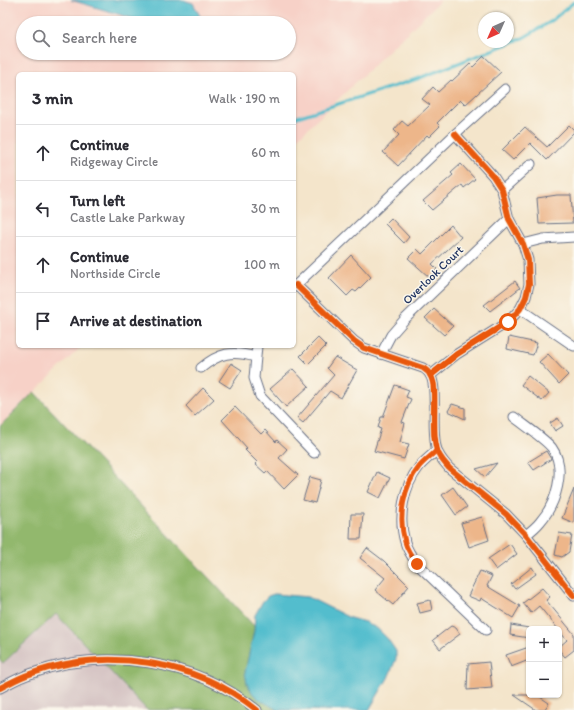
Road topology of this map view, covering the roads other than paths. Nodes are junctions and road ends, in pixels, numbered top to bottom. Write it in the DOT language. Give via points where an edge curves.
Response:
graph roads {
  1 [pos="505,89"];
  2 [pos="455,134"];
  3 [pos="530,164"];
  4 [pos="502,190"];
  5 [pos="509,219"];
  6 [pos="574,237"];
  7 [pos="523,244"];
  8 [pos="296,285"];
  9 [pos="296,287"];
  10 [pos="520,309"];
  11 [pos="574,346"];
  12 [pos="257,348"];
  13 [pos="381,354"];
  14 [pos="255,358"];
  15 [pos="201,368"];
  16 [pos="431,375"];
  17 [pos="514,417"];
  18 [pos="437,450"];
  19 [pos="314,453"];
  20 [pos="526,535"];
  21 [pos="574,596"];
  22 [pos="486,630"];
  23 [pos="0,688"];
  24 [pos="257,710"];
  1 -- 2 [label="street"];
  2 -- 4 [label="street" via="494,176"];
  2 -- 8 [label="street"];
  3 -- 4 [label="street"];
  4 -- 5 [label="street"];
  5 -- 7 [label="street"];
  5 -- 13 [label="street, Overlook Court" via="405,319 391,335"];
  6 -- 7 [label="street" via="543,239"];
  7 -- 10 [label="street" via="528,260 529,284"];
  9 -- 13 [label="street" via="354,342"];
  10 -- 11 [label="street"];
  10 -- 16 [label="street" via="508,322 457,354"];
  12 -- 14 [label="street"];
  13 -- 16 [label="street" via="423,368"];
  14 -- 15 [label="street" via="242,353 226,354 211,359"];
  14 -- 19 [label="street" via="254,378 260,396"];
  16 -- 18 [label="street" via="434,384 434,435"];
  17 -- 20 [label="street" via="551,447 559,467 558,486 551,505 541,521"];
  18 -- 20 [label="street" via="449,468 506,514"];
  18 -- 22 [label="street" via="418,468 406,490 402,516 405,543 417,564"];
  20 -- 21 [label="street"];
  23 -- 24 [label="street" via="30,674 57,666 90,660 123,660 156,664 187,672 218,684"];
}
